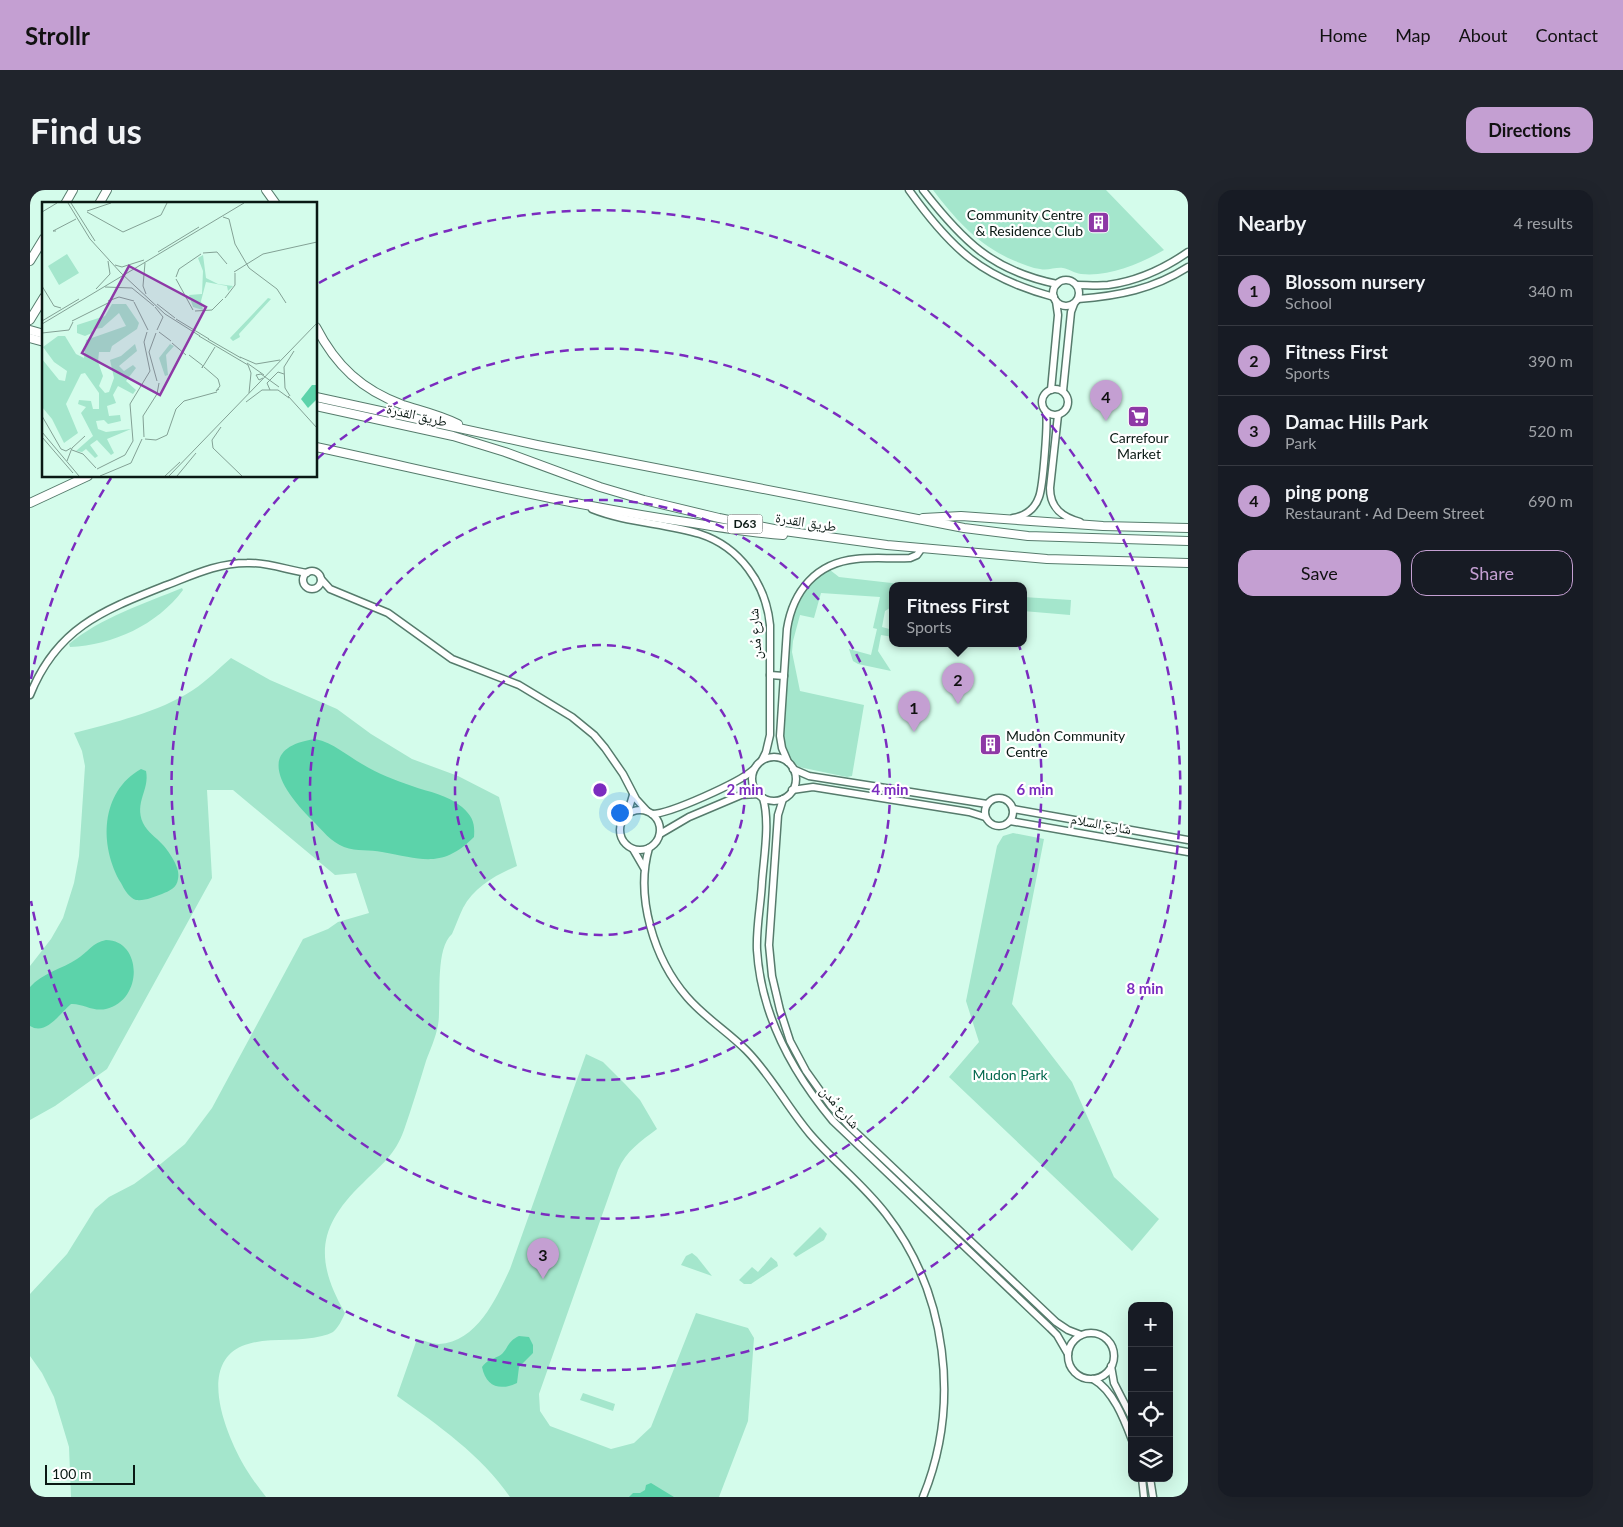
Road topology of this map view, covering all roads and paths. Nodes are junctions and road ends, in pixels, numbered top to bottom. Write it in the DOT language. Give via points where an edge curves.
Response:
graph roads {
  1 [pos="73,190"];
  2 [pos="107,190"];
  3 [pos="266,190"];
  4 [pos="909,190"];
  5 [pos="924,190"];
  6 [pos="65,202"];
  7 [pos="100,202"];
  8 [pos="275,202"];
  9 [pos="42,241"];
  10 [pos="1188,252"];
  11 [pos="30,261"];
  12 [pos="1188,267"];
  13 [pos="1057,284"];
  14 [pos="1077,285"];
  15 [pos="1055,299"];
  16 [pos="42,300"];
  17 [pos="1076,301"];
  18 [pos="30,320"];
  19 [pos="318,330"];
  20 [pos="1056,339"];
  21 [pos="1068,340"];
  22 [pos="1054,368"];
  23 [pos="1066,369"];
  24 [pos="1051,390"];
  25 [pos="1063,391"];
  26 [pos="318,397"];
  27 [pos="318,406"];
  28 [pos="1046,412"];
  29 [pos="1058,415"];
  30 [pos="466,428"];
  31 [pos="318,447"];
  32 [pos="84,478"];
  33 [pos="30,503"];
  34 [pos="584,505"];
  35 [pos="914,519"];
  36 [pos="994,520"];
  37 [pos="1103,526"];
  38 [pos="1188,528"];
  39 [pos="816,536"];
  40 [pos="1188,541"];
  41 [pos="922,548"];
  42 [pos="1188,563"];
  43 [pos="305,576"];
  44 [pos="321,579"];
  45 [pos="315,588"];
  46 [pos="330,588"];
  47 [pos="770,675"];
  48 [pos="784,676"];
  49 [pos="30,695"];
  50 [pos="762,760"];
  51 [pos="788,762"];
  52 [pos="754,769"];
  53 [pos="793,769"];
  54 [pos="724,787"];
  55 [pos="792,790"];
  56 [pos="633,795"];
  57 [pos="760,796"];
  58 [pos="730,799"];
  59 [pos="783,799"];
  60 [pos="987,804"];
  61 [pos="1013,809"];
  62 [pos="650,813"];
  63 [pos="626,816"];
  64 [pos="985,817"];
  65 [pos="1010,821"];
  66 [pos="660,834"];
  67 [pos="1188,840"];
  68 [pos="649,848"];
  69 [pos="633,849"];
  70 [pos="1188,852"];
  71 [pos="644,869"];
  72 [pos="1080,1335"];
  73 [pos="1068,1354"];
  74 [pos="1111,1366"];
  75 [pos="1093,1379"];
  76 [pos="1128,1410"];
  77 [pos="1131,1437"];
  78 [pos="1142,1482"];
  79 [pos="1151,1482"];
  80 [pos="923,1497"];
  81 [pos="1144,1497"];
  82 [pos="1153,1497"];
  1 -- 6 [label="main road"];
  2 -- 7 [label="main road"];
  3 -- 8 [label="main road"];
  4 -- 15 [label="street" via="949,241 976,264 1006,282"];
  5 -- 13 [label="street" via="950,224 980,251 1020,274"];
  9 -- 11 [label="main road"];
  10 -- 14 [label="street" via="1165,266 1125,281 1108,285"];
  12 -- 17 [label="street" via="1157,284 1128,294"];
  13 -- 14 [label="street" via="1069,280"];
  13 -- 15 [label="street" via="1053,290"];
  14 -- 17 [label="street"];
  15 -- 17 [label="street" via="1066,306"];
  15 -- 20 [label="street" via="1058,310"];
  16 -- 18 [label="main road"];
  17 -- 21 [label="street" via="1071,312"];
  19 -- 30 [label="main road" via="342,367 361,382 392,400 439,415"];
  20 -- 21 [label="street"];
  20 -- 22 [label="street"];
  21 -- 23 [label="street"];
  22 -- 23 [label="street"];
  22 -- 24 [label="street"];
  23 -- 25 [label="street"];
  24 -- 25 [label="street"];
  24 -- 28 [label="street" via="1043,400"];
  25 -- 29 [label="street" via="1068,406"];
  26 -- 30 [label="main road, طريق القدرة"];
  27 -- 39 [label="main road, طريق القدرة / D63" via="462,439 644,500 751,525"];
  28 -- 29 [label="street"];
  28 -- 36 [label="street" via="1040,497 1022,516"];
  29 -- 37 [label="street" via="1050,498 1060,513 1069,519"];
  30 -- 35 [label="main road, طريق القدرة" via="537,445"];
  31 -- 34 [label="main road"];
  32 -- 33 [label="main road"];
  34 -- 39 [label="main road" via="759,533"];
  34 -- 47 [label="street, شارع مُدن" via="619,518 700,534 735,554 756,579 766,601 770,625"];
  35 -- 36 [label="main road" via="949,516"];
  35 -- 40 [label="main road, طريق القدرة" via="1028,536"];
  36 -- 37 [label="main road"];
  37 -- 38 [label="main road"];
  39 -- 41 [label="main road, طريق القدرة / D63"];
  41 -- 42 [label="main road, طريق القدرة / D63" via="1047,559"];
  41 -- 48 [label="street, شارع مُدن" via="910,558 847,560 812,578 802,588 789,614"];
  43 -- 44 [label="street" via="315,572"];
  43 -- 45 [label="street" via="304,583 308,588"];
  43 -- 49 [label="street" via="249,563 215,567 108,609 88,620 55,651"];
  44 -- 45 [label="street"];
  44 -- 46 [label="street"];
  45 -- 46 [label="street"];
  46 -- 56 [label="street" via="388,613 452,659 519,685 572,717 605,748"];
  47 -- 48 [label="street"];
  47 -- 50 [label="street, شارع مُدن" via="770,736"];
  48 -- 51 [label="street, شارع مُدن" via="780,742"];
  50 -- 51 [label="street" via="778,758"];
  50 -- 52 [label="street"];
  51 -- 53 [label="street"];
  52 -- 54 [label="street"];
  52 -- 57 [label="street" via="752,782"];
  53 -- 55 [label="street" via="796,779"];
  53 -- 60 [label="street" via="809,776"];
  54 -- 58 [label="street"];
  54 -- 62 [label="street" via="664,813"];
  55 -- 59 [label="street"];
  55 -- 64 [label="street" via="814,788"];
  56 -- 62 [label="street"];
  56 -- 63 [label="street"];
  57 -- 58 [label="street" via="747,794"];
  57 -- 59 [label="street" via="769,800"];
  57 -- 73 [label="street, شارع مُدن" via="765,825 757,950 766,1002 789,1058 833,1121 1058,1335"];
  58 -- 66 [label="street"];
  59 -- 72 [label="street, شارع مُدن" via="778,815 769,945 772,976 790,1042 822,1095 850,1127 1056,1322"];
  60 -- 61 [label="street" via="1000,798 1008,801"];
  60 -- 64 [label="street"];
  61 -- 65 [label="street"];
  61 -- 67 [label="street, شارع السلام"];
  62 -- 63 [label="street" via="634,811"];
  62 -- 66 [label="street" via="658,819"];
  63 -- 69 [label="street" via="621,834"];
  64 -- 65 [label="street" via="998,827"];
  65 -- 70 [label="street, شارع السلام"];
  66 -- 68 [label="street"];
  68 -- 69 [label="street"];
  68 -- 71 [label="street"];
  69 -- 71 [label="street"];
  71 -- 80 [label="street" via="652,932 660,953 686,997 759,1063 807,1130 871,1196 901,1236 923,1280 942,1350 944,1398 938,1452"];
  72 -- 73 [label="street" via="1070,1346"];
  72 -- 74 [label="street" via="1096,1334 1110,1343 1114,1358"];
  73 -- 75 [label="street" via="1068,1362 1076,1374"];
  74 -- 75 [label="street" via="1107,1372"];
  74 -- 76 [label="street" via="1114,1382"];
  75 -- 77 [label="street" via="1109,1393"];
  78 -- 81 [label="street"];
  79 -- 82 [label="street"];
}
